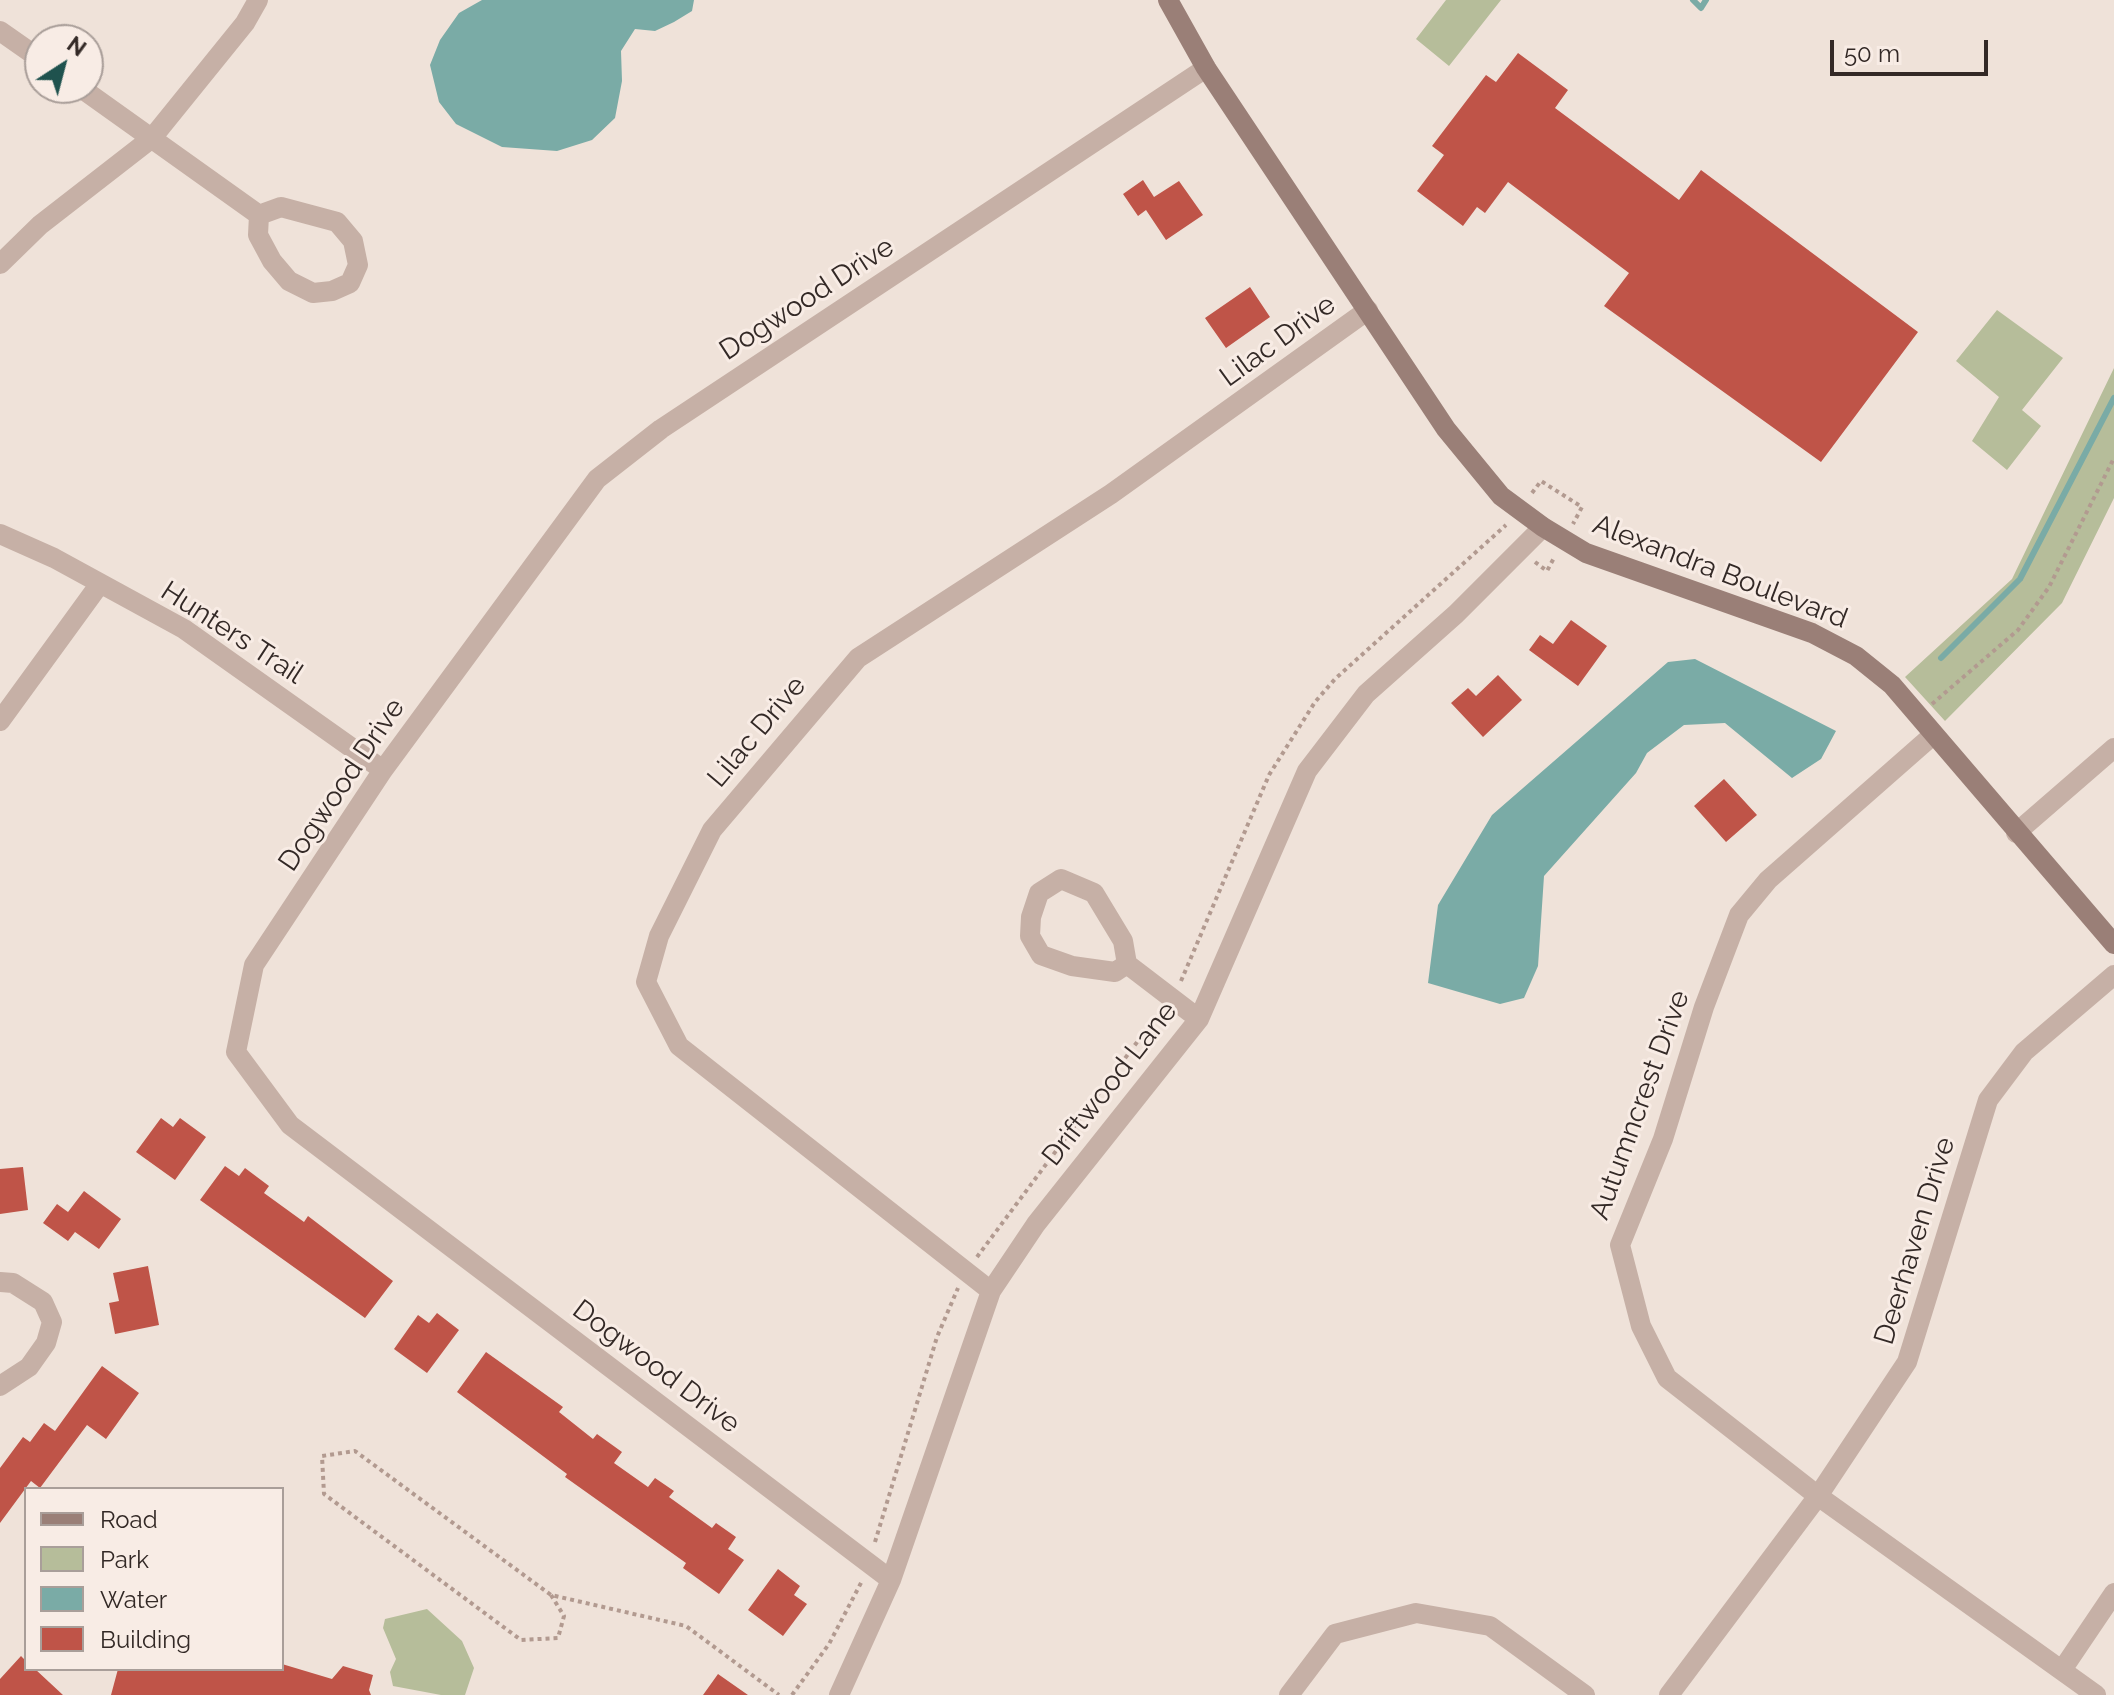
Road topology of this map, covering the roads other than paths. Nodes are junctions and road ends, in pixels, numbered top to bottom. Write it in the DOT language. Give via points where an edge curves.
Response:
graph roads {
  1 [pos="258,0"];
  2 [pos="1168,0"];
  3 [pos="0,31"];
  4 [pos="24,48"];
  5 [pos="1206,68"];
  6 [pos="104,104"];
  7 [pos="152,138"];
  8 [pos="259,215"];
  9 [pos="0,264"];
  10 [pos="1368,310"];
  11 [pos="1543,527"];
  12 [pos="0,534"];
  13 [pos="99,585"];
  14 [pos="0,721"];
  15 [pos="1933,735"];
  16 [pos="2114,748"];
  17 [pos="383,770"];
  18 [pos="2016,833"];
  19 [pos="2114,944"];
  20 [pos="1127,964"];
  21 [pos="2114,975"];
  22 [pos="1199,1019"];
  23 [pos="0,1282"];
  24 [pos="991,1291"];
  25 [pos="0,1386"];
  26 [pos="1818,1496"];
  27 [pos="891,1580"];
  28 [pos="2114,1593"];
  29 [pos="2062,1670"];
  30 [pos="839,1695"];
  31 [pos="1289,1695"];
  32 [pos="1585,1695"];
  33 [pos="1669,1695"];
  34 [pos="2096,1695"];
  1 -- 7 [label="street"];
  2 -- 5 [label="street, Alexandra Boulevard"];
  3 -- 4 [label="street"];
  5 -- 10 [label="street, Alexandra Boulevard"];
  5 -- 17 [label="street, Dogwood Drive" via="661,429 597,479"];
  6 -- 7 [label="street"];
  7 -- 8 [label="street"];
  7 -- 9 [label="street" via="40,225"];
  8 -- 8 [label="street" via="281,207 337,222 353,241 358,265 350,283 313,293 289,281 258,235"];
  10 -- 11 [label="street, Alexandra Boulevard" via="1446,429 1501,496"];
  10 -- 24 [label="street, Lilac Drive" via="1111,494 858,658 712,830 659,936 646,982 679,1046"];
  11 -- 15 [label="street, Alexandra Boulevard" via="1586,553 1812,633 1856,656 1892,685"];
  11 -- 22 [label="street, Driftwood Lane" via="1366,694 1307,771"];
  12 -- 13 [label="street, Hunters Trail"];
  13 -- 14 [label="street"];
  13 -- 17 [label="street, Hunters Trail" via="184,629"];
  15 -- 18 [label="street, Alexandra Boulevard"];
  15 -- 26 [label="street, Autumncrest Drive" via="1768,880 1739,915 1663,1139 1620,1245 1641,1326 1667,1378"];
  16 -- 18 [label="street"];
  17 -- 27 [label="street, Dogwood Drive" via="254,965 236,1052 290,1125"];
  18 -- 19 [label="street, Alexandra Boulevard"];
  20 -- 20 [label="street" via="1123,941 1094,893 1061,879 1039,893 1030,936 1041,955 1115,972"];
  20 -- 22 [label="street"];
  21 -- 26 [label="street, Deerhaven Drive" via="2024,1052 1988,1100 1907,1362"];
  22 -- 24 [label="street, Driftwood Lane" via="1036,1224"];
  23 -- 25 [label="street" via="13,1283 43,1302 52,1322 46,1343 29,1367"];
  24 -- 27 [label="street, Driftwood Lane"];
  26 -- 29 [label="street, Autumncrest Drive"];
  26 -- 33 [label="street, Deerhaven Drive"];
  27 -- 30 [label="street, Driftwood Lane"];
  28 -- 29 [label="street"];
  29 -- 34 [label="street, Autumncrest Drive"];
  31 -- 32 [label="street" via="1335,1634 1416,1613 1490,1626"];
}
